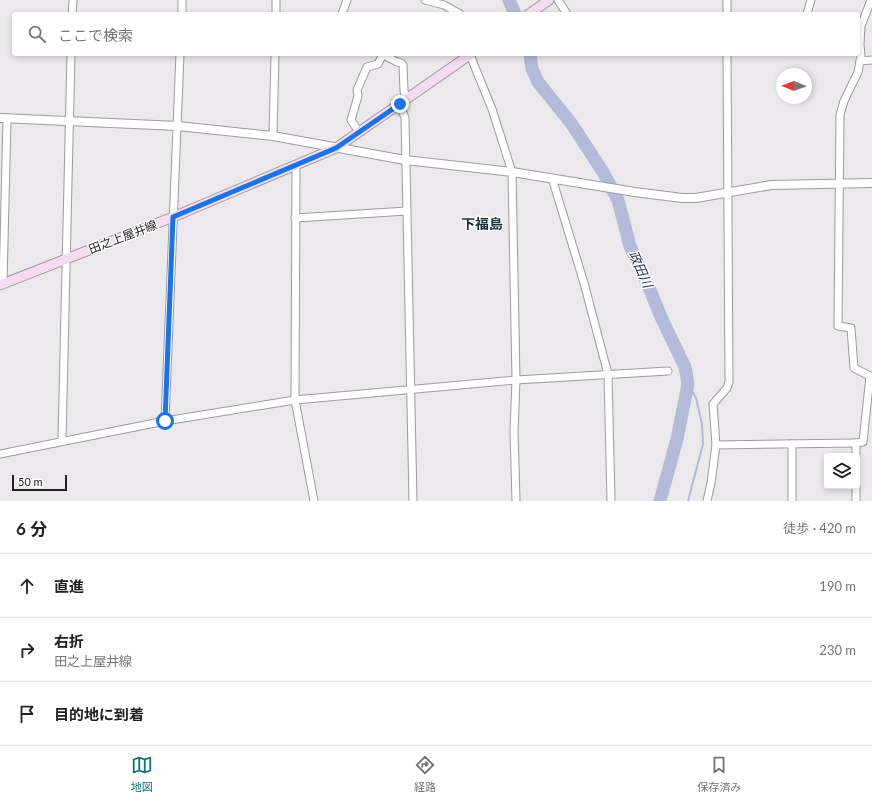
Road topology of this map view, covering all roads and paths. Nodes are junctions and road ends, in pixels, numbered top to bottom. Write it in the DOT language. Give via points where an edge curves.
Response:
graph roads {
  1 [pos="72,0"];
  2 [pos="182,0"];
  3 [pos="276,0"];
  4 [pos="347,0"];
  5 [pos="425,0"];
  6 [pos="549,0"];
  7 [pos="558,0"];
  8 [pos="727,0"];
  9 [pos="812,0"];
  10 [pos="871,0"];
  11 [pos="72,12"];
  12 [pos="182,12"];
  13 [pos="276,12"];
  14 [pos="343,12"];
  15 [pos="456,12"];
  16 [pos="532,12"];
  17 [pos="565,12"];
  18 [pos="727,12"];
  19 [pos="808,12"];
  20 [pos="860,26"];
  21 [pos="71,56"];
  22 [pos="180,56"];
  23 [pos="275,56"];
  24 [pos="382,56"];
  25 [pos="386,56"];
  26 [pos="469,56"];
  27 [pos="470,56"];
  28 [pos="727,56"];
  29 [pos="872,60"];
  30 [pos="860,61"];
  31 [pos="403,102"];
  32 [pos="3,118"];
  33 [pos="70,121"];
  34 [pos="178,126"];
  35 [pos="359,132"];
  36 [pos="273,136"];
  37 [pos="336,148"];
  38 [pos="405,160"];
  39 [pos="296,165"];
  40 [pos="512,172"];
  41 [pos="552,178"];
  42 [pos="872,182"];
  43 [pos="839,183"];
  44 [pos="728,192"];
  45 [pos="2,193"];
  46 [pos="406,211"];
  47 [pos="173,217"];
  48 [pos="295,218"];
  49 [pos="2,238"];
  50 [pos="66,259"];
  51 [pos="2,284"];
  52 [pos="668,371"];
  53 [pos="608,374"];
  54 [pos="516,380"];
  55 [pos="411,389"];
  56 [pos="295,400"];
  57 [pos="165,421"];
  58 [pos="62,440"];
  59 [pos="856,443"];
  60 [pos="792,444"];
  61 [pos="716,445"];
  62 [pos="856,453"];
  63 [pos="0,454"];
  64 [pos="856,489"];
  65 [pos="314,501"];
  66 [pos="413,501"];
  67 [pos="516,501"];
  68 [pos="611,501"];
  69 [pos="707,501"];
  70 [pos="792,501"];
  71 [pos="856,501"];
  1 -- 11 [label="street"];
  2 -- 12 [label="street"];
  3 -- 13 [label="street"];
  4 -- 14 [label="street"];
  5 -- 15 [label="street" via="444,5"];
  6 -- 16 [label="main road"];
  7 -- 17 [label="street"];
  8 -- 18 [label="street"];
  9 -- 19 [label="street"];
  10 -- 20 [label="street"];
  20 -- 30 [label="street"];
  21 -- 33 [label="street"];
  22 -- 34 [label="street"];
  23 -- 36 [label="street"];
  24 -- 35 [label="street" via="378,64 367,67 357,90 358,96 351,120"];
  25 -- 31 [label="street" via="403,65"];
  26 -- 31 [label="main road, 田之上屋井線"];
  27 -- 40 [label="street" via="492,109"];
  28 -- 44 [label="street"];
  29 -- 30 [label="street"];
  30 -- 43 [label="street" via="840,115"];
  31 -- 35 [label="main road, 田之上屋井線"];
  31 -- 38 [label="street"];
  32 -- 33 [label="street"];
  32 -- 45 [label="street"];
  33 -- 34 [label="street"];
  33 -- 50 [label="street"];
  34 -- 36 [label="street"];
  34 -- 47 [label="street"];
  35 -- 37 [label="main road, 田之上屋井線"];
  36 -- 37 [label="street"];
  37 -- 38 [label="street"];
  37 -- 39 [label="main road, 田之上屋井線"];
  38 -- 40 [label="street"];
  38 -- 46 [label="street"];
  39 -- 47 [label="main road, 田之上屋井線"];
  39 -- 48 [label="street"];
  40 -- 41 [label="street"];
  40 -- 54 [label="street"];
  41 -- 44 [label="street" via="682,198"];
  41 -- 53 [label="street"];
  42 -- 43 [label="street"];
  43 -- 44 [label="street" via="771,185"];
  43 -- 59 [label="street" via="838,326 851,328 854,368 870,376 864,442"];
  44 -- 61 [label="street" via="728,382 727,388 713,404"];
  45 -- 49 [label="street"];
  46 -- 48 [label="street"];
  46 -- 55 [label="street"];
  47 -- 50 [label="main road, 田之上屋井線"];
  47 -- 57 [label="street"];
  48 -- 56 [label="street"];
  49 -- 51 [label="street"];
  50 -- 51 [label="main road, 田之上屋井線"];
  50 -- 58 [label="street"];
  52 -- 53 [label="street"];
  53 -- 54 [label="street"];
  53 -- 68 [label="street"];
  54 -- 55 [label="street"];
  54 -- 67 [label="street"];
  55 -- 56 [label="street"];
  55 -- 66 [label="street"];
  56 -- 57 [label="street"];
  56 -- 65 [label="street"];
  57 -- 58 [label="street"];
  58 -- 63 [label="street"];
  59 -- 60 [label="street"];
  59 -- 62 [label="street"];
  60 -- 61 [label="street"];
  60 -- 70 [label="street"];
  61 -- 69 [label="street"];
  64 -- 71 [label="street"];
}
